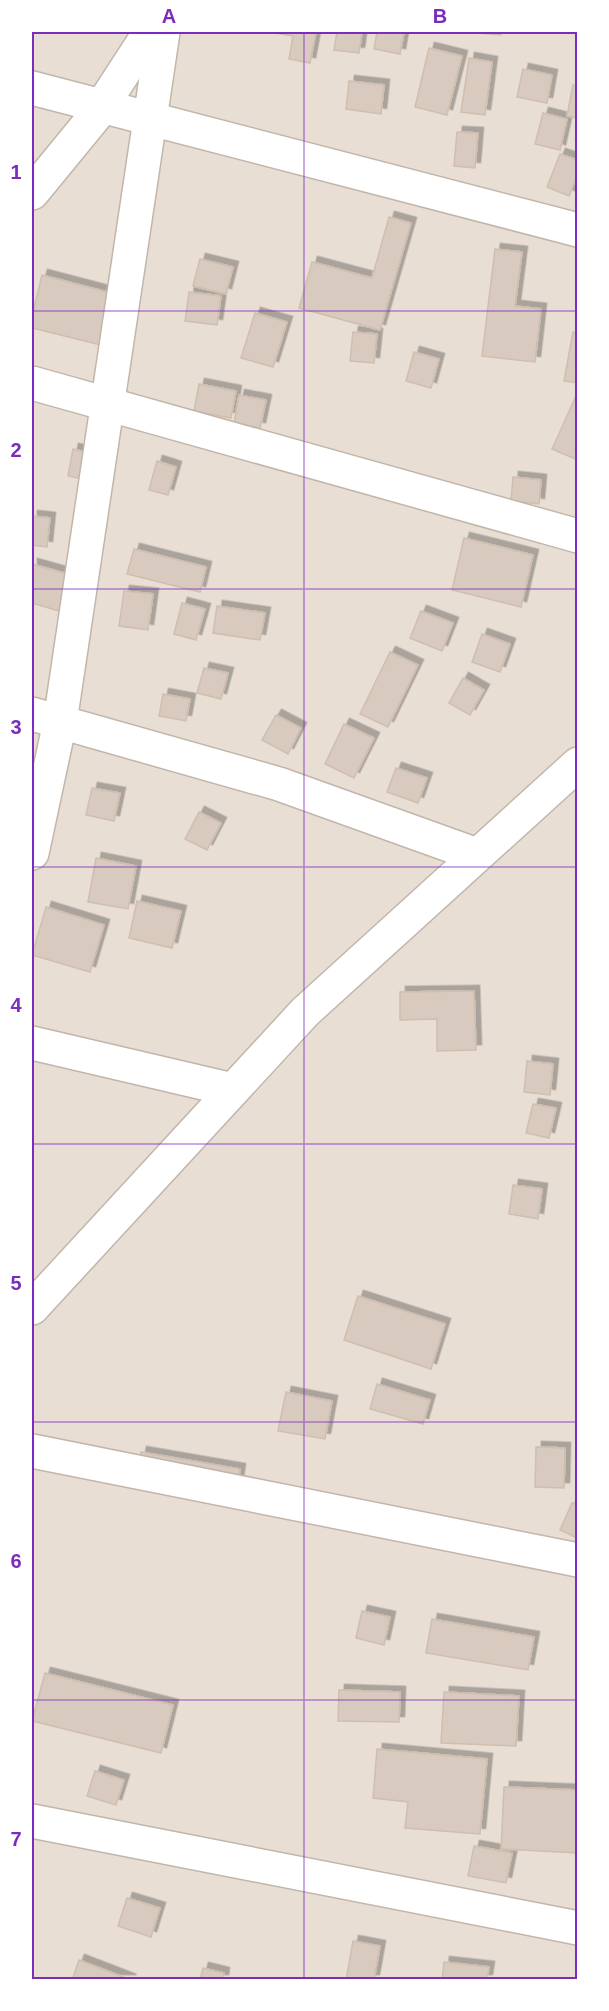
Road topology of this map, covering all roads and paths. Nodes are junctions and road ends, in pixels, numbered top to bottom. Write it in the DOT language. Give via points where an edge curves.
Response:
graph roads {
  1 [pos="150,32"];
  2 [pos="163,32"];
  3 [pos="32,88"];
  4 [pos="102,105"];
  5 [pos="150,119"];
  6 [pos="32,193"];
  7 [pos="578,230"];
  8 [pos="32,383"];
  9 [pos="107,404"];
  10 [pos="578,536"];
  11 [pos="46,718"];
  12 [pos="578,764"];
  13 [pos="32,853"];
  14 [pos="477,855"];
  15 [pos="32,1043"];
  16 [pos="233,1090"];
  17 [pos="32,1308"];
  18 [pos="32,1451"];
  19 [pos="578,1560"];
  20 [pos="32,1821"];
  21 [pos="578,1928"];
  1 -- 4 [label="street"];
  2 -- 5 [label="street"];
  3 -- 4 [label="street"];
  4 -- 5 [label="street"];
  4 -- 6 [label="street"];
  5 -- 7 [label="street"];
  5 -- 9 [label="street"];
  8 -- 9 [label="street"];
  9 -- 10 [label="street"];
  9 -- 11 [label="street"];
  11 -- 13 [label="street"];
  11 -- 14 [label="street" via="279,784"];
  12 -- 14 [label="street"];
  14 -- 16 [label="street" via="305,1012"];
  15 -- 16 [label="street"];
  16 -- 17 [label="street"];
  18 -- 19 [label="street"];
  20 -- 21 [label="street"];
}
